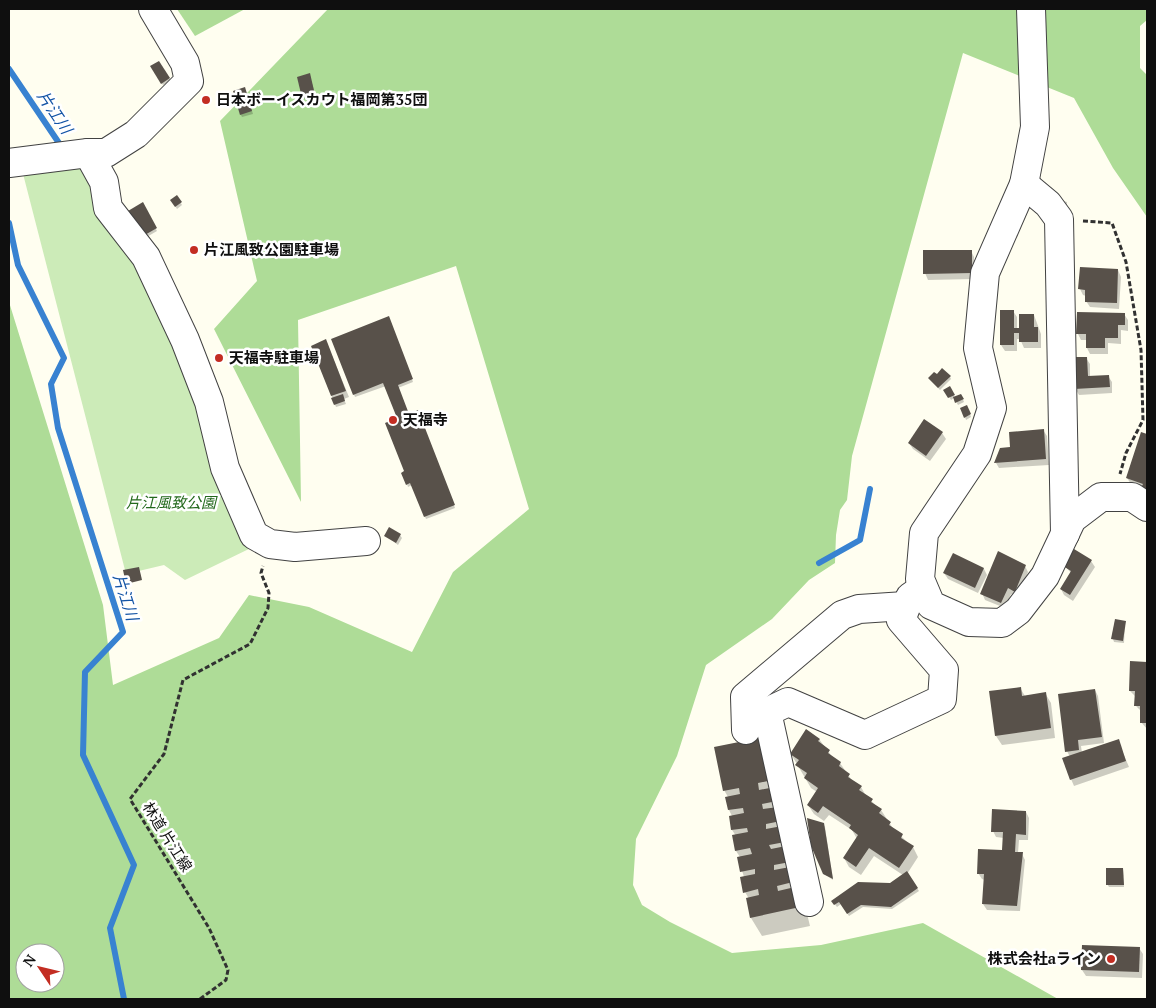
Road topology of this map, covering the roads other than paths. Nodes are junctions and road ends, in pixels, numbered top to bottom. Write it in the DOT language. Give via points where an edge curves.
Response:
graph roads {
  1 [pos="152,9"];
  2 [pos="1031,9"];
  3 [pos="88,153"];
  4 [pos="9,163"];
  5 [pos="1024,184"];
  6 [pos="1147,507"];
  7 [pos="1065,534"];
  8 [pos="366,541"];
  9 [pos="914,597"];
  10 [pos="746,730"];
  11 [pos="809,902"];
  1 -- 3 [label="street" via="185,63 189,81 136,134 106,153"];
  2 -- 5 [label="street" via="1035,126"];
  3 -- 4 [label="street"];
  3 -- 8 [label="street" via="104,182 108,208 146,257 185,340 209,402 225,468 254,535 270,544 295,547"];
  5 -- 7 [label="street" via="1048,204 1059,219"];
  5 -- 9 [label="street" via="985,272 978,348 992,408 977,454 924,533 920,579"];
  6 -- 7 [label="street" via="1132,496 1101,497 1072,519"];
  7 -- 9 [label="street" via="1045,576 1018,611 1002,623 970,622"];
  9 -- 10 [label="street" via="842,615 745,697"];
  9 -- 11 [label="street" via="901,620 944,670 942,699 865,735 788,702 767,712"];
}
